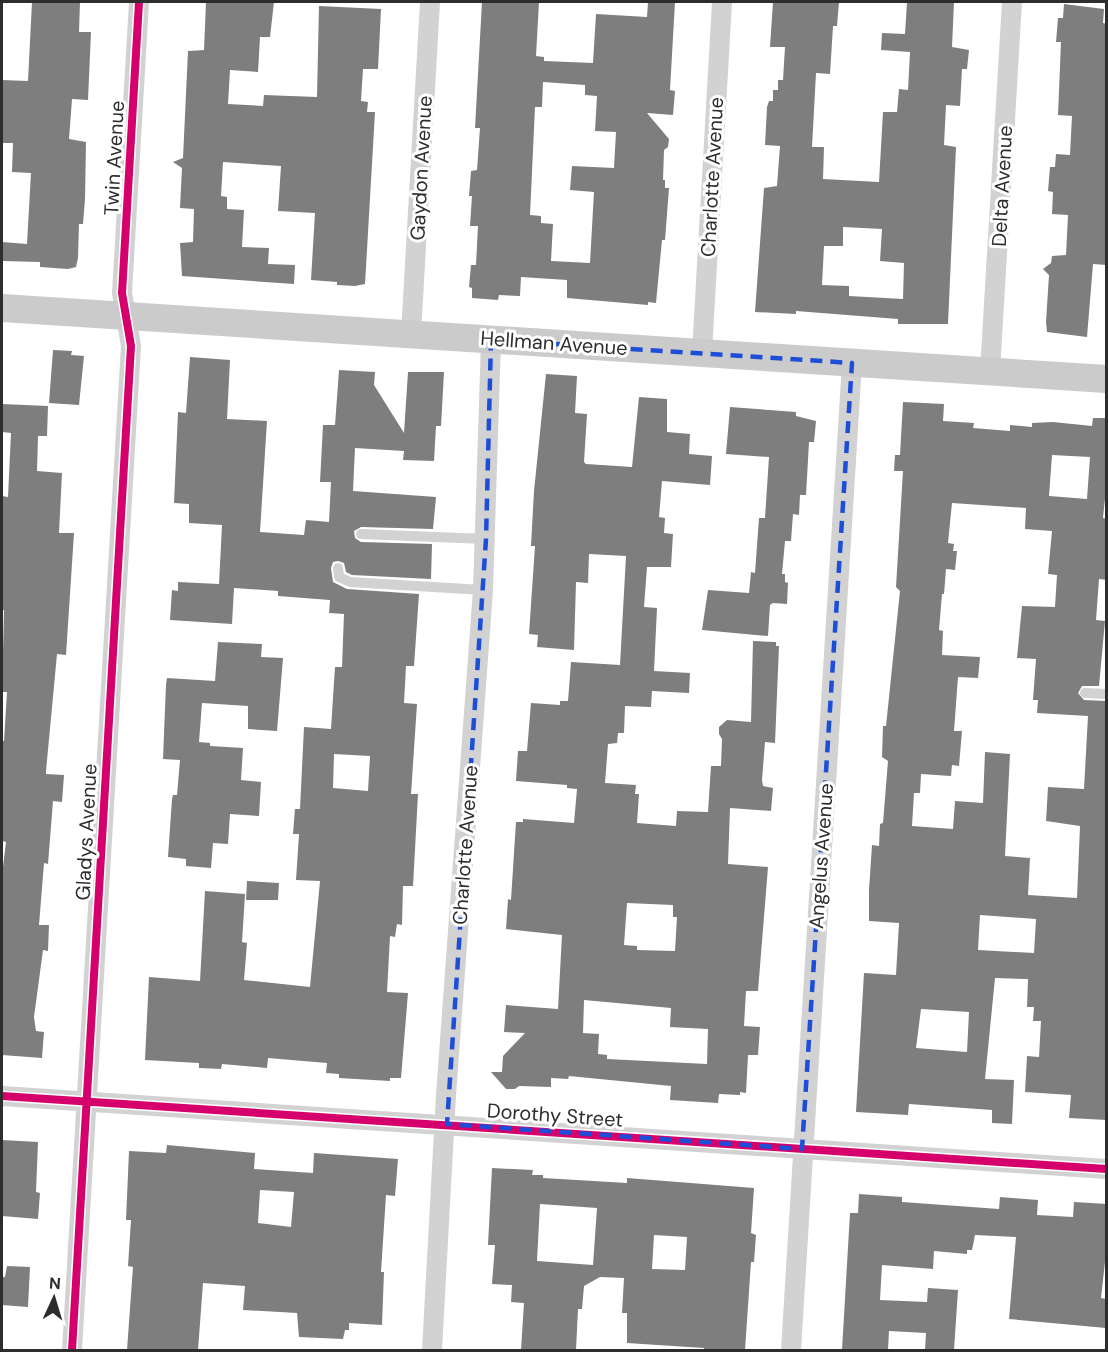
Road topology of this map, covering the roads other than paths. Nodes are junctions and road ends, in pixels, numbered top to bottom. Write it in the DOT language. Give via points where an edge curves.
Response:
graph roads {
  1 [pos="139,2"];
  2 [pos="430,2"];
  3 [pos="722,2"];
  4 [pos="1012,2"];
  5 [pos="2,308"];
  6 [pos="127,316"];
  7 [pos="411,333"];
  8 [pos="491,339"];
  9 [pos="702,352"];
  10 [pos="852,363"];
  11 [pos="990,371"];
  12 [pos="1107,380"];
  13 [pos="362,534"];
  14 [pos="486,539"];
  15 [pos="338,568"];
  16 [pos="483,590"];
  17 [pos="1085,693"];
  18 [pos="1107,694"];
  19 [pos="2,1096"];
  20 [pos="87,1101"];
  21 [pos="447,1124"];
  22 [pos="802,1149"];
  23 [pos="1107,1168"];
  24 [pos="72,1350"];
  25 [pos="432,1350"];
  26 [pos="791,1350"];
  1 -- 6 [label="street, Twin Avenue" via="122,293"];
  2 -- 7 [label="street, Gaydon Avenue"];
  3 -- 9 [label="street, Charlotte Avenue"];
  4 -- 11 [label="street, Delta Avenue"];
  5 -- 6 [label="street, Hellman Avenue"];
  6 -- 7 [label="street, Hellman Avenue"];
  6 -- 20 [label="street, Gladys Avenue" via="131,346"];
  7 -- 8 [label="street, Hellman Avenue"];
  8 -- 9 [label="street, Hellman Avenue"];
  8 -- 14 [label="street, Charlotte Avenue"];
  9 -- 10 [label="street, Hellman Avenue"];
  10 -- 11 [label="street, Hellman Avenue"];
  10 -- 22 [label="street, Angelus Avenue"];
  11 -- 12 [label="street, Hellman Avenue"];
  13 -- 14 [label="lane"];
  14 -- 16 [label="street, Charlotte Avenue"];
  15 -- 16 [label="lane" via="339,577 350,582"];
  16 -- 21 [label="street, Charlotte Avenue"];
  17 -- 18 [label="lane"];
  19 -- 20 [label="street, Dorothy Street"];
  20 -- 21 [label="street, Dorothy Street"];
  20 -- 24 [label="street, Gladys Avenue"];
  21 -- 22 [label="street, Dorothy Street"];
  21 -- 25 [label="street, Charlotte Avenue"];
  22 -- 23 [label="street, Dorothy Street"];
  22 -- 26 [label="street, Angelus Avenue"];
}
